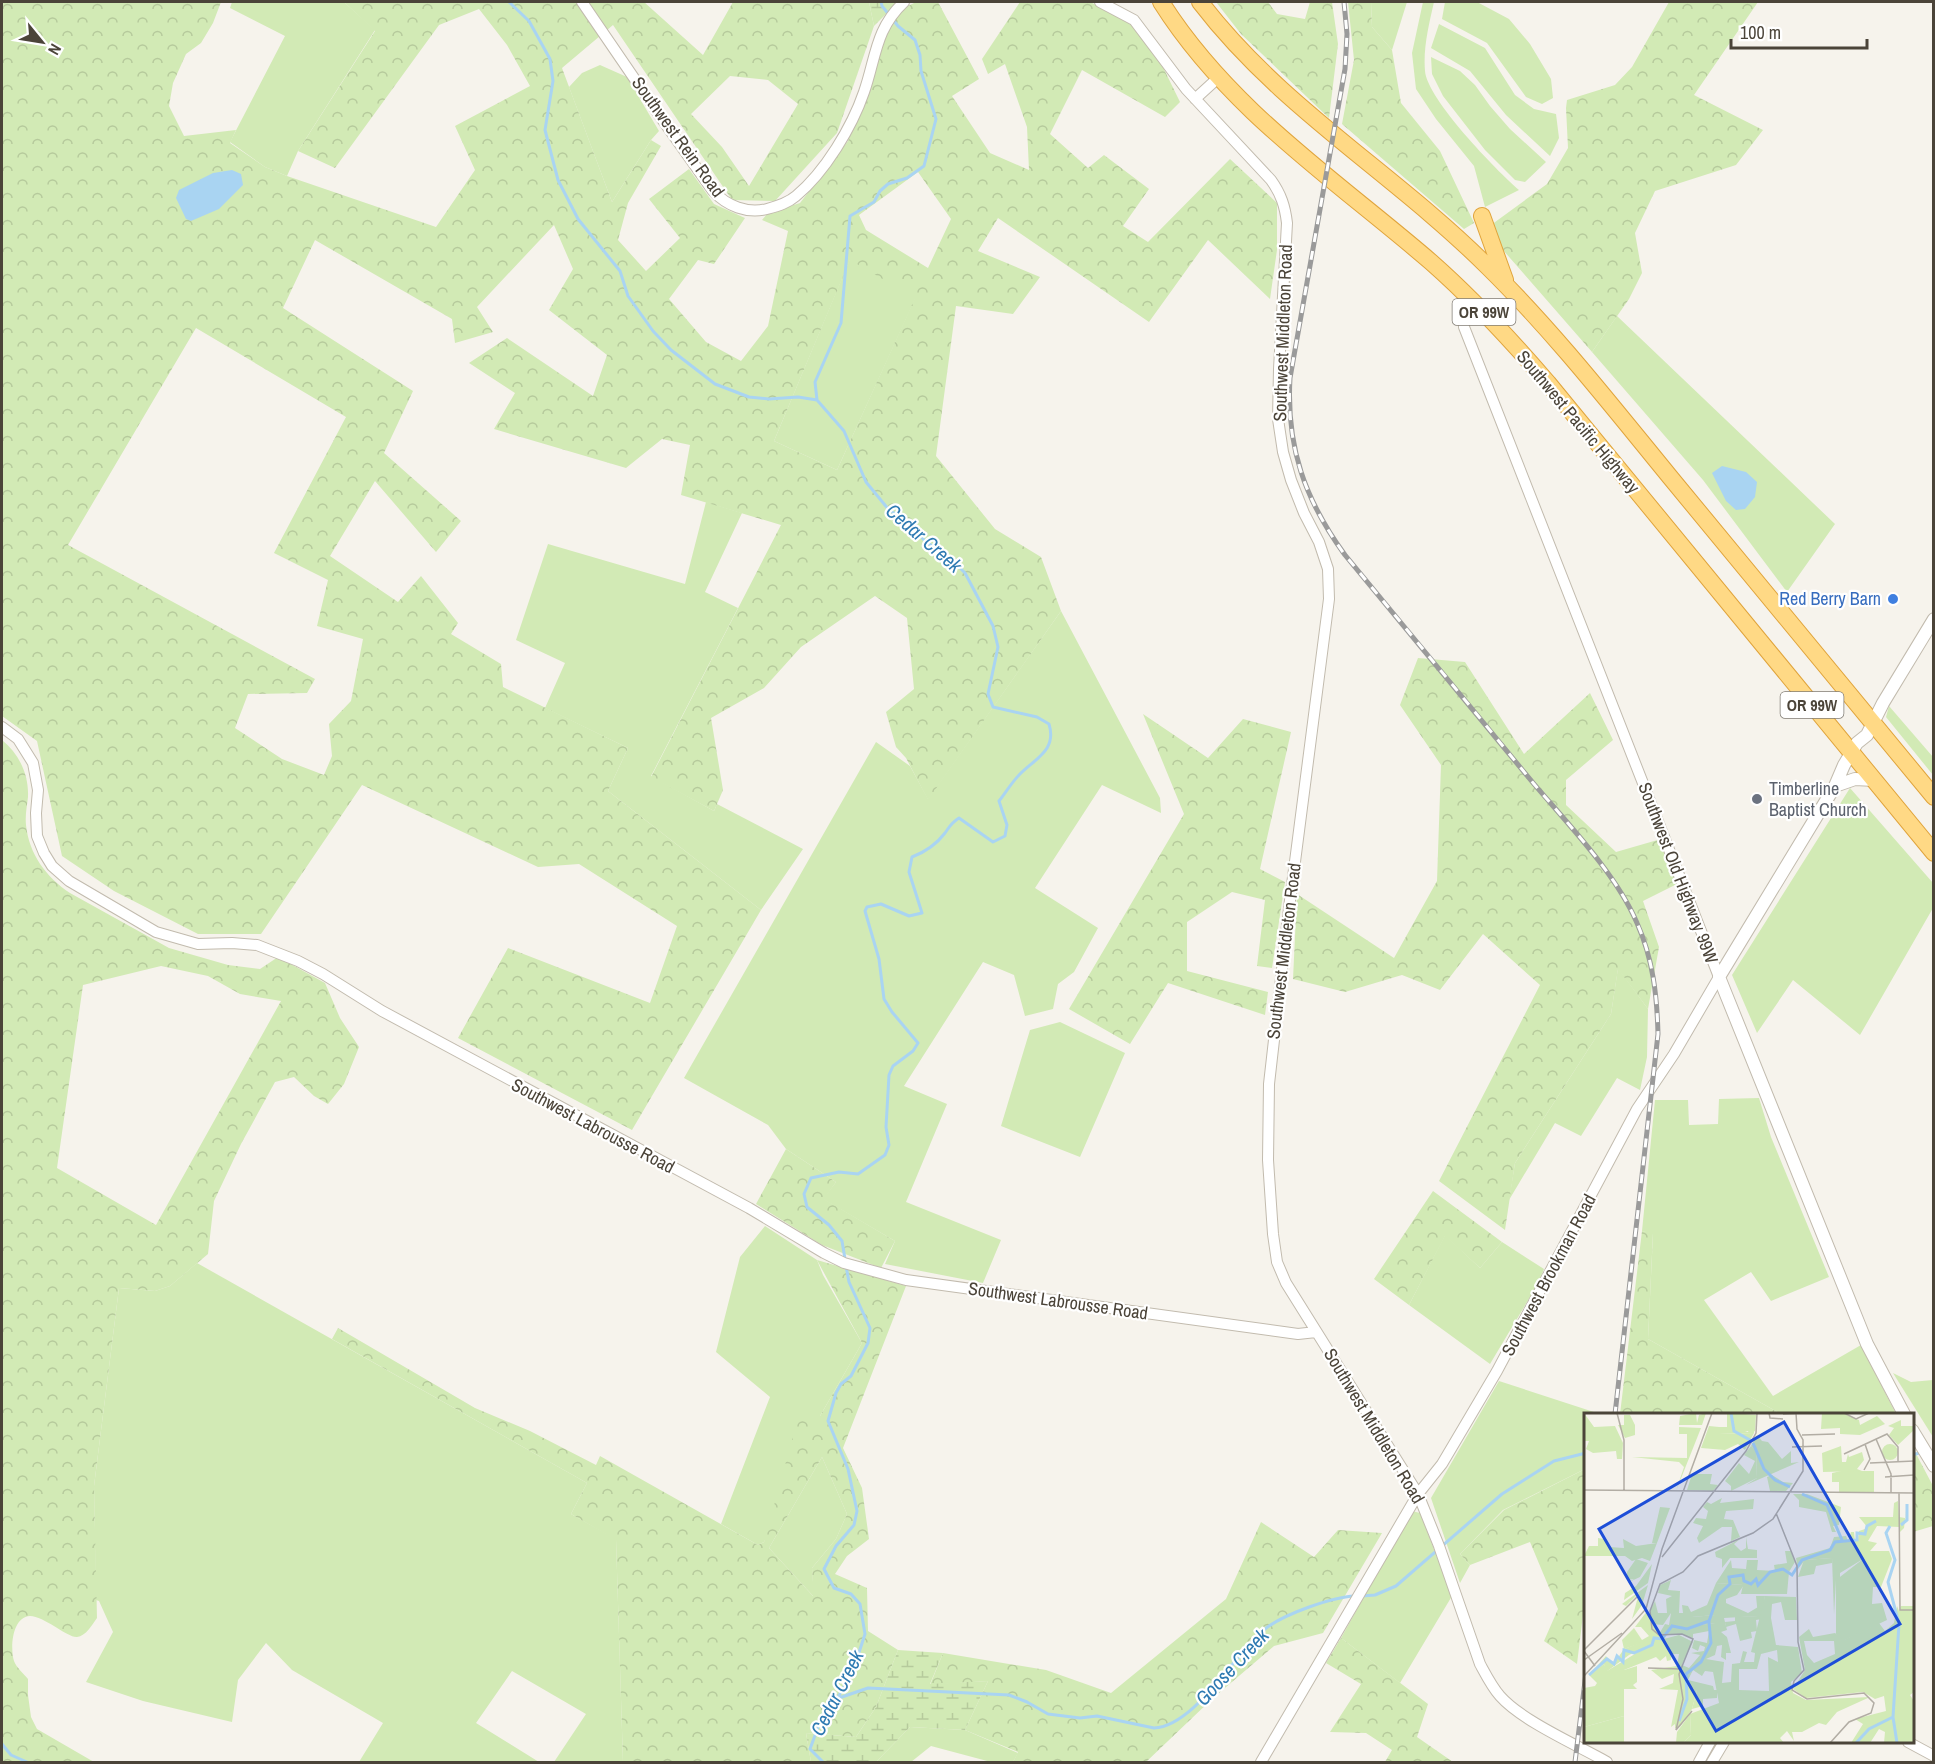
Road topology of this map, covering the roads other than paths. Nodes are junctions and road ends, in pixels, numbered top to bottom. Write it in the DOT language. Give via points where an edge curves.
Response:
graph roads {
  1 [pos="904,2"];
  2 [pos="1100,2"];
  3 [pos="1161,2"];
  4 [pos="1200,2"];
  5 [pos="586,4"];
  6 [pos="1218,78"];
  7 [pos="1195,99"];
  8 [pos="1482,216"];
  9 [pos="1508,286"];
  10 [pos="1464,327"];
  11 [pos="1934,619"];
  12 [pos="1873,723"];
  13 [pos="2,727"];
  14 [pos="1851,753"];
  15 [pos="1874,780"];
  16 [pos="1835,786"];
  17 [pos="1934,797"];
  18 [pos="1934,853"];
  19 [pos="1719,977"];
  20 [pos="1316,1332"];
  21 [pos="1903,1413"];
  22 [pos="1914,1433"];
  23 [pos="1934,1466"];
  24 [pos="1418,1494"];
  25 [pos="1709,1743"];
  26 [pos="1723,1743"];
  27 [pos="1910,1743"];
  28 [pos="1934,1756"];
  29 [pos="1261,1762"];
  30 [pos="1607,1762"];
  31 [pos="1699,1762"];
  32 [pos="1712,1762"];
  1 -- 5 [label="street, Southwest Rein Road" via="889,17 876,45 864,93 830,157 796,196 782,205 755,211 722,201"];
  2 -- 7 [label="street" via="1134,20"];
  3 -- 6 [label="highway, Southwest Pacific Highway / OR 99W"];
  4 -- 9 [label="highway, Southwest Pacific Highway / OR 99W" via="1236,46 1287,95 1448,230"];
  6 -- 7 [label="street"];
  6 -- 14 [label="highway, Southwest Pacific Highway / OR 99W" via="1273,131 1432,263 1497,325"];
  7 -- 20 [label="street, Southwest Middleton Road" via="1271,180 1286,207 1278,418 1291,480 1328,569 1329,599 1289,908 1267,1121 1277,1261"];
  8 -- 9 [label="highway"];
  9 -- 12 [label="highway, Southwest Pacific Highway / OR 99W" via="1590,379"];
  10 -- 19 [label="street, Southwest Old Highway 99W"];
  11 -- 12 [label="street, Southwest Brookman Road"];
  12 -- 14 [label="street, Southwest Brookman Road"];
  12 -- 17 [label="highway, Southwest Pacific Highway / OR 99W"];
  13 -- 20 [label="street, Southwest Labrousse Road" via="18,739 33,763 38,790 37,836 52,866 69,881 156,932 198,944 257,945 298,961 824,1253 906,1280 1298,1334"];
  14 -- 15 [label="highway, Southwest Pacific Highway / OR 99W"];
  14 -- 16 [label="street, Southwest Brookman Road"];
  15 -- 16 [label="street" via="1855,779"];
  15 -- 18 [label="highway, Southwest Pacific Highway / OR 99W"];
  16 -- 19 [label="street, Southwest Brookman Road"];
  19 -- 21 [label="street, Southwest Old Highway 99W" via="1868,1344"];
  19 -- 24 [label="street, Southwest Brookman Road" via="1637,1109 1497,1371 1442,1464"];
  20 -- 24 [label="street, Southwest Middleton Road"];
  22 -- 23 [label="street"];
  24 -- 29 [label="street, Southwest Brookman Road"];
  24 -- 30 [label="street, Southwest Middleton Road" via="1480,1664 1501,1697 1532,1721"];
  25 -- 31 [label="street"];
  26 -- 32 [label="street"];
  27 -- 28 [label="street"];
}
